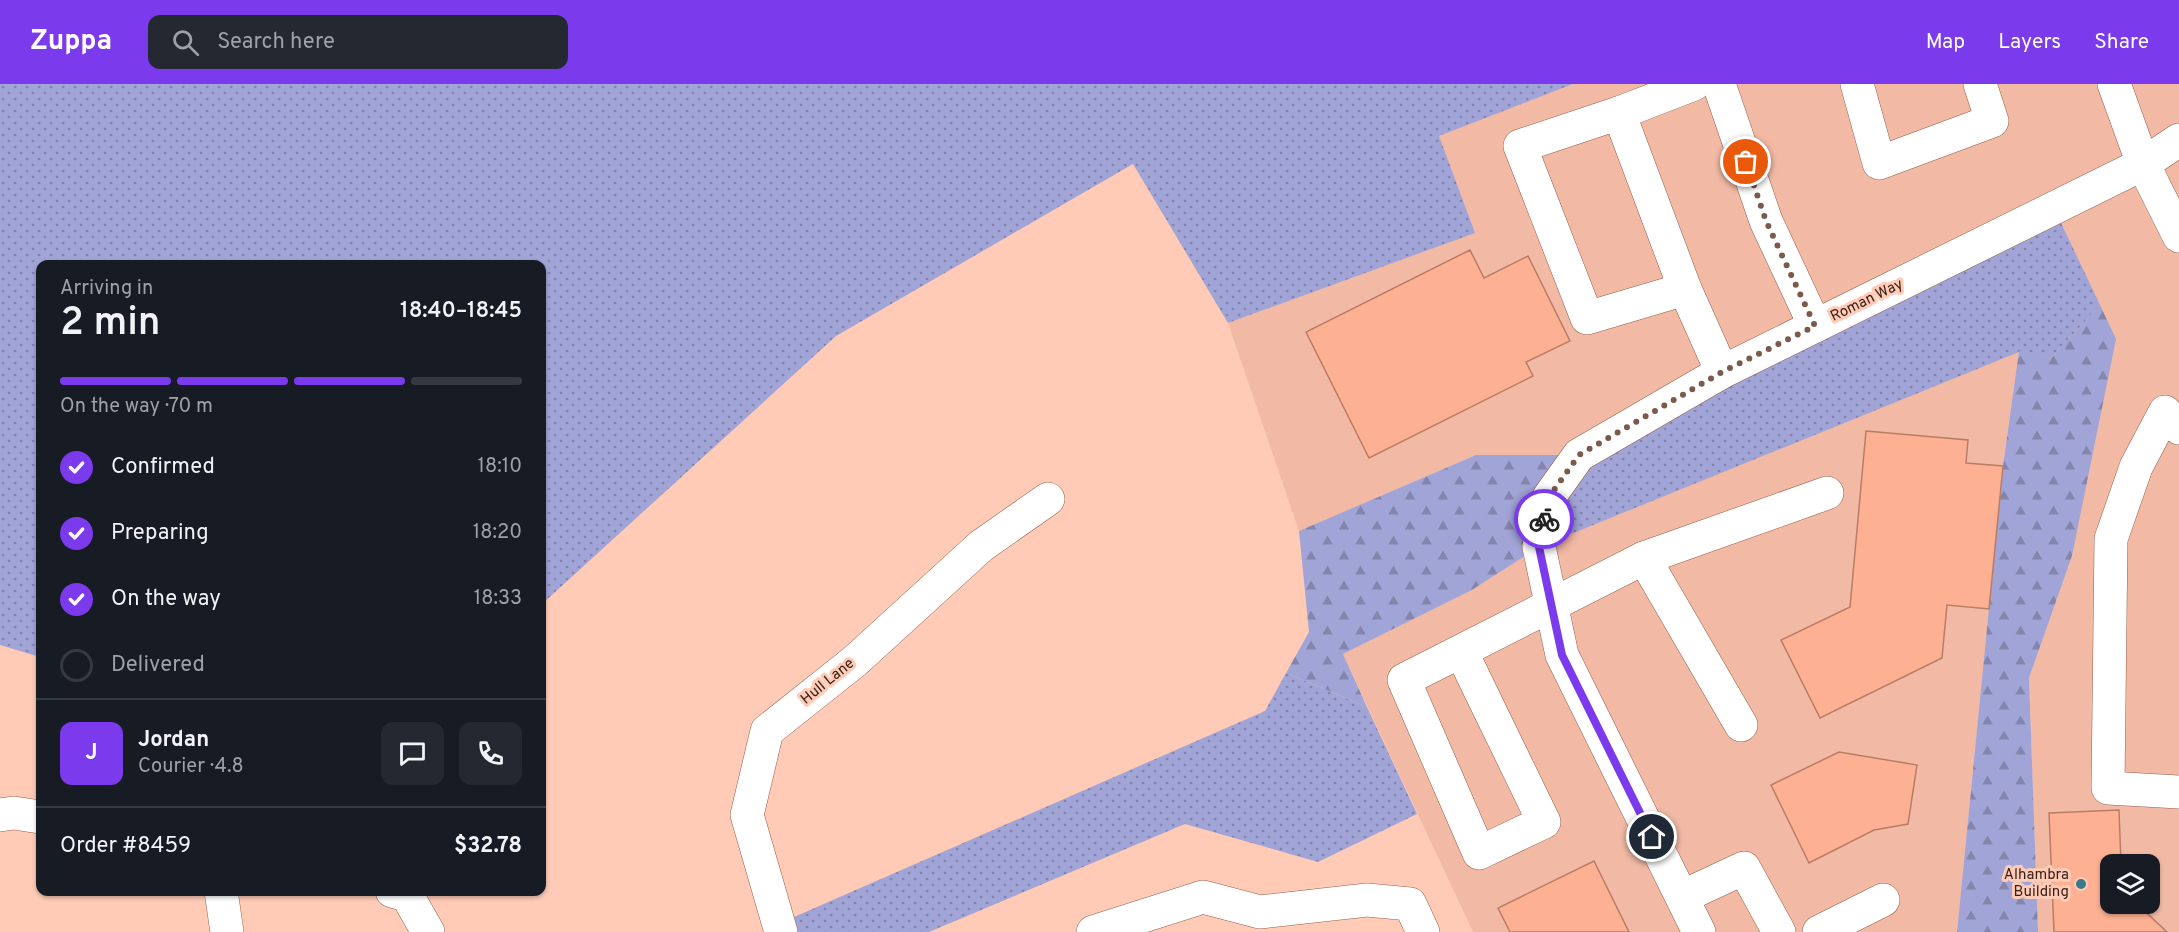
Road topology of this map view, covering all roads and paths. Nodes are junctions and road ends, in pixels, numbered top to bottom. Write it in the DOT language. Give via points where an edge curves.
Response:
graph roads {
  1 [pos="1694,84"];
  2 [pos="1719,84"];
  3 [pos="1857,84"];
  4 [pos="1980,84"];
  5 [pos="2114,84"];
  6 [pos="1619,113"];
  7 [pos="2179,140"];
  8 [pos="2144,164"];
  9 [pos="2179,236"];
  10 [pos="1685,289"];
  11 [pos="1815,326"];
  12 [pos="1722,372"];
  13 [pos="2179,428"];
  14 [pos="1827,494"];
  15 [pos="1048,499"];
  16 [pos="1644,558"];
  17 [pos="1551,604"];
  18 [pos="1461,651"];
  19 [pos="1741,725"];
  20 [pos="2179,792"];
  21 [pos="0,815"];
  22 [pos="36,816"];
  23 [pos="222,896"];
  24 [pos="401,896"];
  25 [pos="1682,897"];
  26 [pos="1883,900"];
  27 [pos="227,932"];
  28 [pos="428,932"];
  29 [pos="781,932"];
  30 [pos="1093,932"];
  31 [pos="1423,932"];
  32 [pos="1699,932"];
  33 [pos="1779,932"];
  34 [pos="1819,932"];
  1 -- 6 [label="street"];
  2 -- 11 [label="street" via="1766,221"];
  3 -- 4 [label="street" via="1879,163 1992,121"];
  5 -- 8 [label="street"];
  6 -- 10 [label="street"];
  6 -- 10 [label="street" via="1520,146 1587,318"];
  7 -- 8 [label="street, Roman Way"];
  8 -- 9 [label="street"];
  8 -- 11 [label="street, Roman Way"];
  10 -- 12 [label="street"];
  11 -- 12 [label="street, Roman Way"];
  12 -- 17 [label="street, Roman Way" via="1579,455 1549,497 1539,547"];
  13 -- 20 [label="street" via="2165,412 2136,467 2111,539 2108,788"];
  14 -- 16 [label="street"];
  15 -- 29 [label="street, Hull Lane" via="981,546 855,661 767,731 747,815"];
  16 -- 17 [label="street"];
  16 -- 19 [label="street"];
  17 -- 18 [label="street"];
  17 -- 25 [label="street, Roman Way" via="1562,655"];
  18 -- 18 [label="street" via="1544,822 1479,853 1404,680"];
  21 -- 22 [label="street"];
  23 -- 27 [label="street"];
  24 -- 28 [label="street"];
  25 -- 32 [label="street, Roman Way"];
  25 -- 33 [label="street" via="1744,868"];
  26 -- 34 [label="street"];
  30 -- 31 [label="street" via="1203,897 1260,912 1367,900 1410,904"];
}
